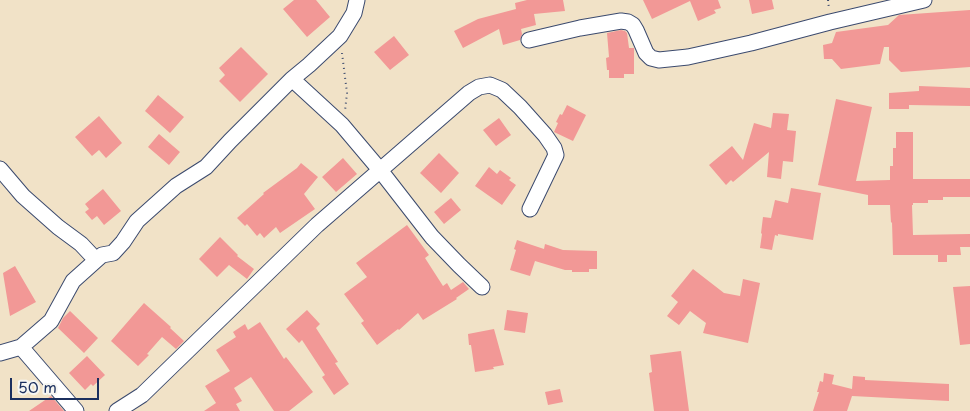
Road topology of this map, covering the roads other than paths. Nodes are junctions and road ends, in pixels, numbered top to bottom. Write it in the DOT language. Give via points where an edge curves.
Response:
graph roads {
  1 [pos="357,0"];
  2 [pos="924,0"];
  3 [pos="530,40"];
  4 [pos="292,79"];
  5 [pos="0,169"];
  6 [pos="380,170"];
  7 [pos="530,209"];
  8 [pos="96,260"];
  9 [pos="482,287"];
  10 [pos="21,347"];
  11 [pos="0,353"];
  12 [pos="76,411"];
  13 [pos="117,411"];
  1 -- 4 [label="street" via="354,13 340,36"];
  2 -- 3 [label="street" via="751,43 659,60 646,53 636,30 628,22 580,28"];
  4 -- 6 [label="street" via="342,125"];
  4 -- 8 [label="street" via="206,167 176,186 137,221 113,253 102,254"];
  5 -- 8 [label="street" via="23,196"];
  6 -- 7 [label="street" via="469,93 490,85 502,90 520,107 554,148 556,155"];
  6 -- 9 [label="street" via="432,236"];
  6 -- 13 [label="street" via="317,225 142,395"];
  8 -- 10 [label="street" via="73,280 51,321"];
  10 -- 11 [label="street"];
  10 -- 12 [label="street"];
}
